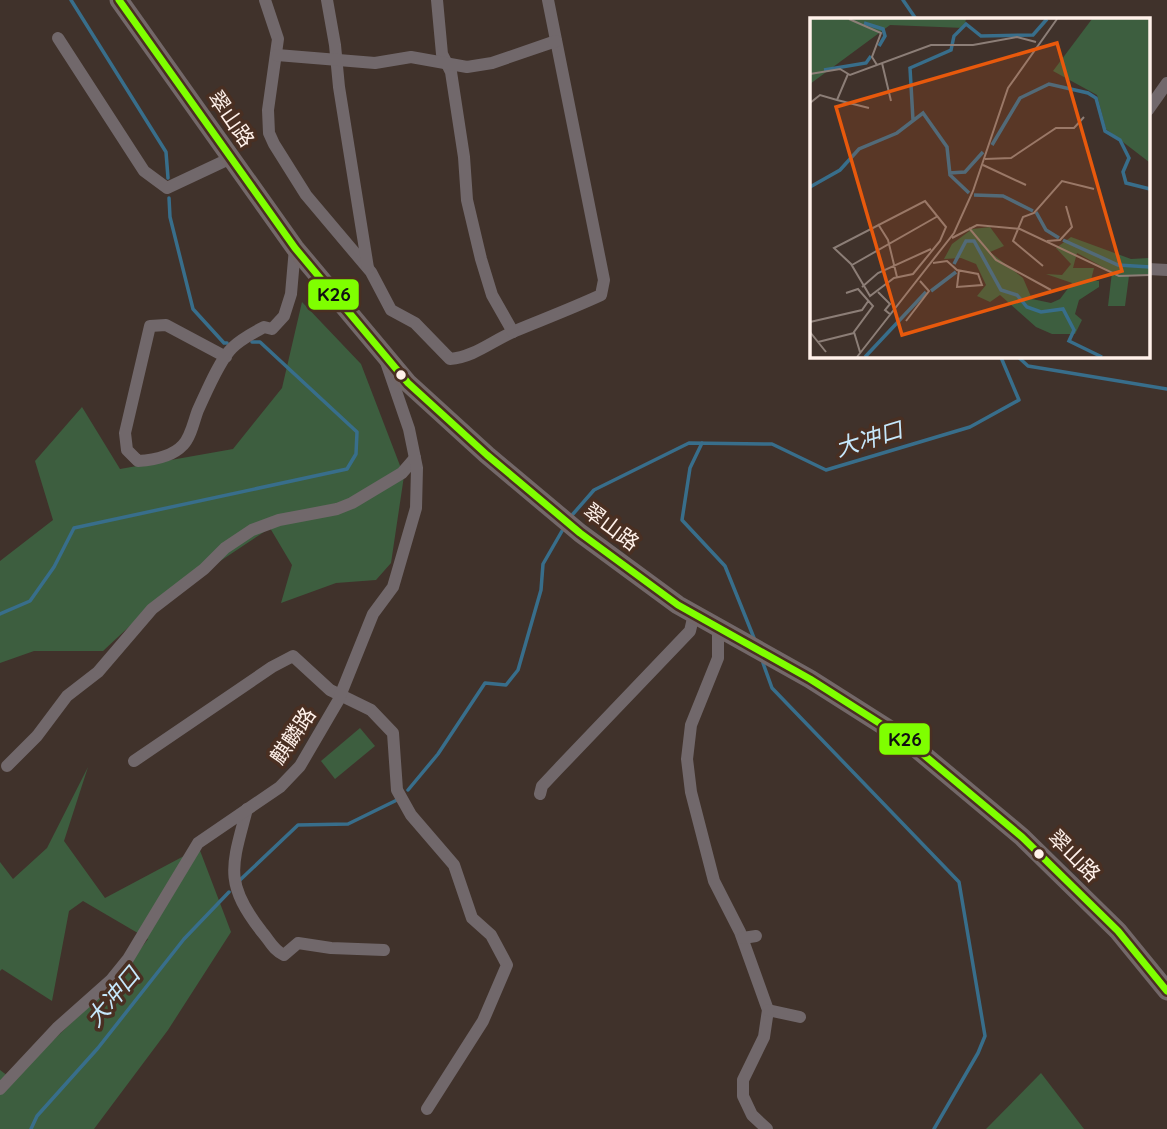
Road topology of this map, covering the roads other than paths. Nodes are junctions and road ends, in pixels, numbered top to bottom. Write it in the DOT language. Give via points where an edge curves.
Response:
graph roads {
  1 [pos="119,0"];
  2 [pos="265,0"];
  3 [pos="327,0"];
  4 [pos="437,0"];
  5 [pos="548,0"];
  6 [pos="58,38"];
  7 [pos="556,41"];
  8 [pos="276,55"];
  9 [pos="336,59"];
  10 [pos="447,63"];
  11 [pos="1167,83"];
  12 [pos="1150,107"];
  13 [pos="231,158"];
  14 [pos="295,248"];
  15 [pos="368,268"];
  16 [pos="513,332"];
  17 [pos="382,352"];
  18 [pos="226,357"];
  19 [pos="415,458"];
  20 [pos="694,614"];
  21 [pos="718,627"];
  22 [pos="341,696"];
  23 [pos="134,761"];
  24 [pos="6,766"];
  25 [pos="540,794"];
  26 [pos="247,809"];
  27 [pos="757,936"];
  28 [pos="743,938"];
  29 [pos="384,950"];
  30 [pos="1167,991"];
  31 [pos="768,1010"];
  32 [pos="800,1017"];
  33 [pos="0,1089"];
  34 [pos="427,1109"];
  35 [pos="767,1129"];
  1 -- 13 [label="main road, 翠山路"];
  2 -- 8 [label="street" via="278,39"];
  3 -- 9 [label="street"];
  4 -- 10 [label="street" via="442,54"];
  5 -- 7 [label="street"];
  6 -- 13 [label="street" via="144,171 167,188"];
  7 -- 10 [label="street" via="492,63 467,67"];
  7 -- 16 [label="street" via="604,279 601,295"];
  8 -- 9 [label="street"];
  8 -- 15 [label="street" via="269,134 306,195"];
  9 -- 10 [label="street" via="375,63 411,57"];
  9 -- 15 [label="street"];
  10 -- 16 [label="street" via="457,103 467,200 481,259 492,295"];
  11 -- 12 [label="street"];
  13 -- 14 [label="main road, 翠山路"];
  14 -- 17 [label="main road, 翠山路"];
  14 -- 18 [label="street" via="284,316 272,329 264,327 246,337"];
  15 -- 16 [label="street" via="391,310 415,323 450,359 465,358"];
  17 -- 19 [label="street, 麒麟路"];
  17 -- 20 [label="main road, 翠山路" via="408,383 487,455 580,533"];
  18 -- 18 [label="street" via="185,444 172,453 138,461 127,450 125,433 150,326 166,325"];
  19 -- 22 [label="street, 麒麟路" via="416,508 406,547 393,587 373,614"];
  19 -- 24 [label="street" via="402,472 352,503 270,523 225,548 152,609"];
  20 -- 21 [label="main road, 翠山路"];
  20 -- 25 [label="street" via="690,631 542,786"];
  21 -- 28 [label="street" via="718,658 691,725 687,759 714,881"];
  21 -- 30 [label="main road, 翠山路" via="906,740 1022,836 1118,931"];
  22 -- 23 [label="street" via="293,656"];
  22 -- 26 [label="street, 麒麟路" via="300,766 280,787"];
  22 -- 34 [label="street" via="371,710 393,733 397,790 411,815 454,865 472,918 491,935 507,965 483,1021"];
  26 -- 29 [label="street" via="232,876 250,919 276,951 284,955 298,943"];
  26 -- 33 [label="street, 麒麟路" via="198,843 120,970"];
  27 -- 28 [label="street"];
  28 -- 31 [label="street"];
  31 -- 32 [label="street"];
  31 -- 35 [label="street" via="764,1037 743,1080 743,1096 752,1115"];
}
